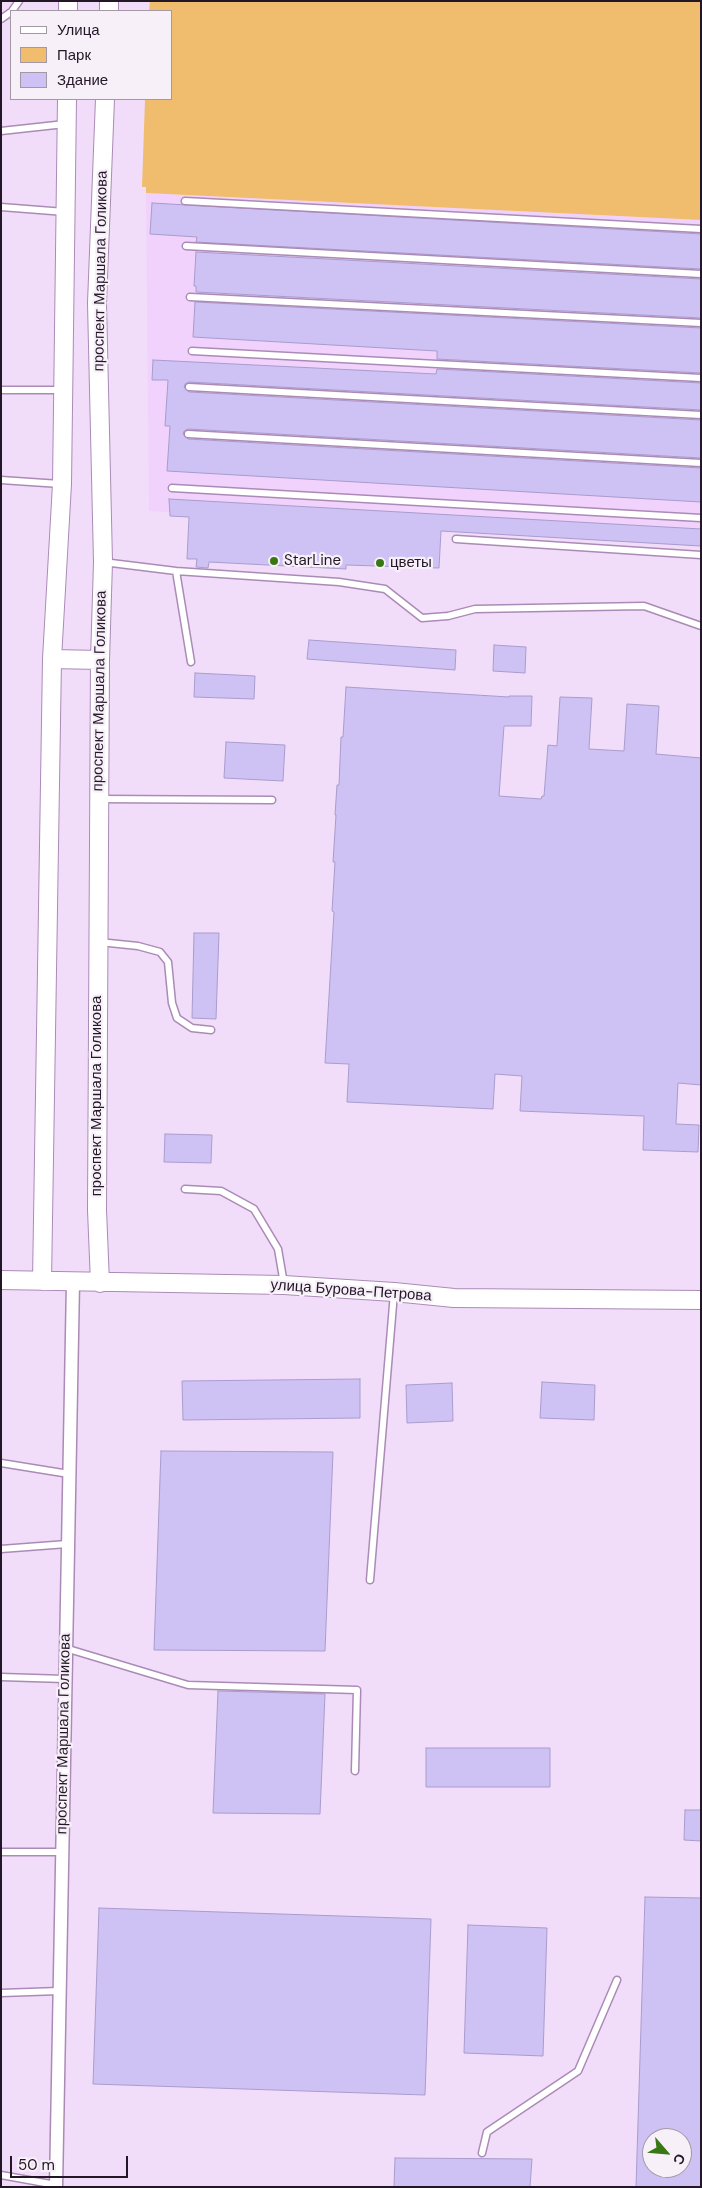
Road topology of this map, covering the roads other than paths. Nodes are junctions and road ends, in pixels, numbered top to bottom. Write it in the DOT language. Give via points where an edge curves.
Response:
graph roads {
  1 [pos="67,100"];
  2 [pos="105,100"];
  3 [pos="66,124"];
  4 [pos="1,131"];
  5 [pos="185,201"];
  6 [pos="1,207"];
  7 [pos="65,212"];
  8 [pos="701,229"];
  9 [pos="186,246"];
  10 [pos="701,274"];
  11 [pos="190,297"];
  12 [pos="701,323"];
  13 [pos="192,350"];
  14 [pos="701,378"];
  15 [pos="189,387"];
  16 [pos="1,390"];
  17 [pos="62,390"];
  18 [pos="701,415"];
  19 [pos="188,434"];
  20 [pos="701,463"];
  21 [pos="1,480"];
  22 [pos="62,484"];
  23 [pos="172,488"];
  24 [pos="701,518"];
  25 [pos="456,539"];
  26 [pos="701,555"];
  27 [pos="103,562"];
  28 [pos="176,571"];
  29 [pos="701,626"];
  30 [pos="52,659"];
  31 [pos="100,660"];
  32 [pos="191,662"];
  33 [pos="99,799"];
  34 [pos="272,800"];
  35 [pos="98,942"];
  36 [pos="211,1030"];
  37 [pos="185,1189"];
  38 [pos="1,1280"];
  39 [pos="42,1281"];
  40 [pos="73,1282"];
  41 [pos="100,1283"];
  42 [pos="284,1285"];
  43 [pos="394,1292"];
  44 [pos="701,1300"];
  45 [pos="1,1463"];
  46 [pos="69,1474"];
  47 [pos="67,1544"];
  48 [pos="1,1549"];
  49 [pos="370,1580"];
  50 [pos="65,1648"];
  51 [pos="1,1677"];
  52 [pos="65,1679"];
  53 [pos="354,1771"];
  54 [pos="1,1852"];
  55 [pos="62,1852"];
  56 [pos="617,1980"];
  57 [pos="58,1991"];
  58 [pos="1,1993"];
  59 [pos="482,2153"];
  60 [pos="1,2174"];
  61 [pos="56,2186"];
  1 -- 3 [label="main road"];
  2 -- 27 [label="main road, проспект Маршала Голикова" via="97,303"];
  3 -- 4 [label="lane"];
  3 -- 7 [label="main road"];
  5 -- 8 [label="lane"];
  6 -- 7 [label="lane"];
  7 -- 17 [label="main road"];
  9 -- 10 [label="lane"];
  11 -- 12 [label="lane"];
  13 -- 14 [label="lane"];
  15 -- 18 [label="lane"];
  16 -- 17 [label="lane"];
  17 -- 22 [label="main road"];
  19 -- 20 [label="lane"];
  21 -- 22 [label="lane"];
  22 -- 30 [label="main road"];
  23 -- 24 [label="lane"];
  25 -- 26 [label="lane"];
  27 -- 28 [label="lane"];
  27 -- 31 [label="main road, проспект Маршала Голикова"];
  28 -- 29 [label="lane" via="339,582 385,589 422,618 475,609 644,606"];
  28 -- 32 [label="lane"];
  30 -- 31 [label="main road"];
  30 -- 39 [label="main road"];
  31 -- 33 [label="main road, проспект Маршала Голикова"];
  33 -- 34 [label="lane"];
  33 -- 35 [label="main road, проспект Маршала Голикова"];
  35 -- 36 [label="lane" via="160,952 168,962 172,1003 177,1018 192,1028"];
  35 -- 41 [label="main road, проспект Маршала Голикова" via="97,1210"];
  37 -- 42 [label="lane" via="221,1191 254,1209 278,1249"];
  38 -- 39 [label="main road, улица Бурова-Петрова"];
  39 -- 40 [label="main road, улица Бурова-Петрова"];
  40 -- 41 [label="main road, улица Бурова-Петрова"];
  40 -- 46 [label="street, проспект Маршала Голикова"];
  41 -- 42 [label="main road, улица Бурова-Петрова"];
  42 -- 43 [label="main road, улица Бурова-Петрова"];
  43 -- 44 [label="main road, улица Бурова-Петрова" via="454,1298"];
  43 -- 49 [label="lane"];
  45 -- 46 [label="lane"];
  46 -- 47 [label="street, проспект Маршала Голикова"];
  47 -- 48 [label="lane"];
  47 -- 50 [label="street, проспект Маршала Голикова"];
  50 -- 52 [label="street, проспект Маршала Голикова"];
  50 -- 53 [label="lane" via="188,1684 357,1690"];
  51 -- 52 [label="lane"];
  52 -- 55 [label="street, проспект Маршала Голикова"];
  54 -- 55 [label="lane"];
  55 -- 57 [label="street, проспект Маршала Голикова"];
  56 -- 59 [label="lane" via="578,2071 487,2132"];
  57 -- 58 [label="lane"];
  57 -- 61 [label="street, проспект Маршала Голикова"];
  60 -- 61 [label="lane"];
}
